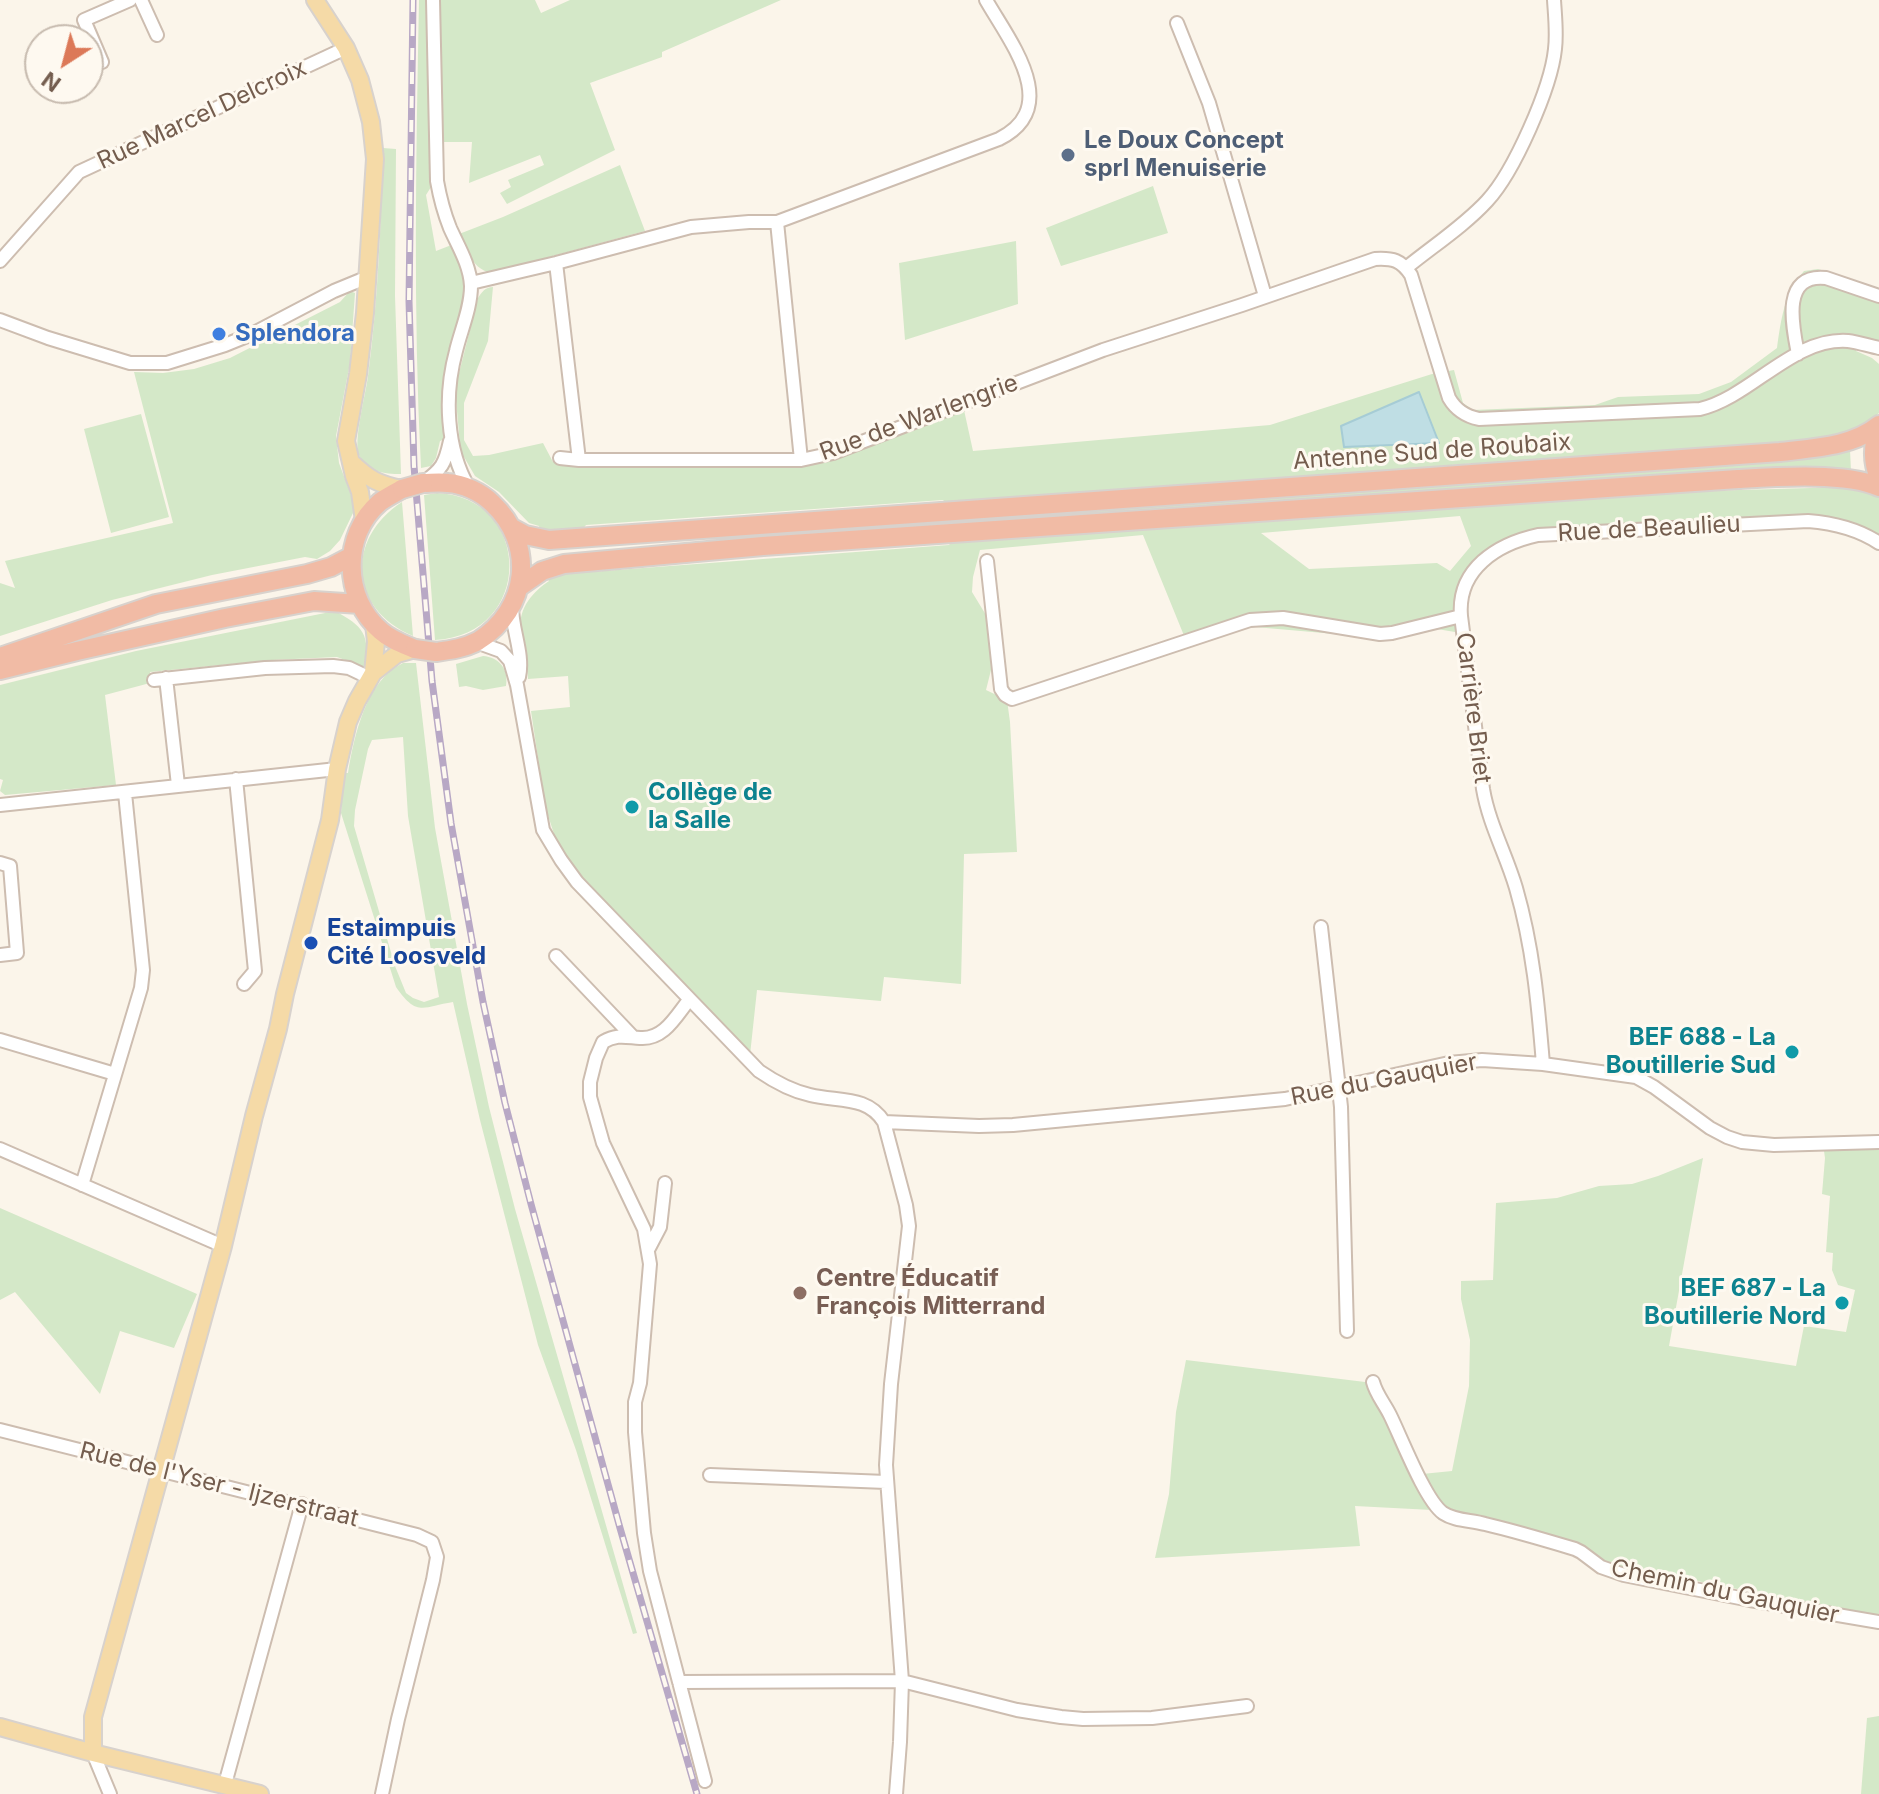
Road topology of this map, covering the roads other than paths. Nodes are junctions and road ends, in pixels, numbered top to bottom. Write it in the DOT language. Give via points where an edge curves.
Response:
graph roads {
  1 [pos="130,0"];
  2 [pos="141,0"];
  3 [pos="315,0"];
  4 [pos="433,0"];
  5 [pos="986,0"];
  6 [pos="1554,0"];
  7 [pos="1177,23"];
  8 [pos="86,24"];
  9 [pos="157,35"];
  10 [pos="346,48"];
  11 [pos="777,222"];
  12 [pos="0,261"];
  13 [pos="556,263"];
  14 [pos="1406,268"];
  15 [pos="368,277"];
  16 [pos="471,283"];
  17 [pos="1265,296"];
  18 [pos="1879,296"];
  19 [pos="0,320"];
  20 [pos="1879,351"];
  21 [pos="1798,354"];
  22 [pos="1879,427"];
  23 [pos="451,438"];
  24 [pos="560,458"];
  25 [pos="579,460"];
  26 [pos="801,460"];
  27 [pos="351,462"];
  28 [pos="1879,478"];
  29 [pos="423,483"];
  30 [pos="1879,487"];
  31 [pos="469,488"];
  32 [pos="402,489"];
  33 [pos="364,521"];
  34 [pos="512,528"];
  35 [pos="1879,543"];
  36 [pos="352,556"];
  37 [pos="987,561"];
  38 [pos="519,587"];
  39 [pos="360,604"];
  40 [pos="512,607"];
  41 [pos="1461,616"];
  42 [pos="374,624"];
  43 [pos="476,642"];
  44 [pos="415,649"];
  45 [pos="0,657"];
  46 [pos="0,670"];
  47 [pos="372,675"];
  48 [pos="517,685"];
  49 [pos="337,769"];
  50 [pos="236,779"];
  51 [pos="178,785"];
  52 [pos="125,793"];
  53 [pos="0,805"];
  54 [pos="0,863"];
  55 [pos="1321,927"];
  56 [pos="0,955"];
  57 [pos="556,956"];
  58 [pos="244,984"];
  59 [pos="689,1000"];
  60 [pos="632,1036"];
  61 [pos="0,1040"];
  62 [pos="1543,1064"];
  63 [pos="115,1074"];
  64 [pos="1338,1088"];
  65 [pos="884,1122"];
  66 [pos="1879,1142"];
  67 [pos="0,1149"];
  68 [pos="665,1183"];
  69 [pos="82,1185"];
  70 [pos="223,1246"];
  71 [pos="649,1248"];
  72 [pos="1347,1331"];
  73 [pos="1373,1382"];
  74 [pos="0,1430"];
  75 [pos="160,1471"];
  76 [pos="710,1475"];
  77 [pos="886,1482"];
  78 [pos="302,1504"];
  79 [pos="1879,1622"];
  80 [pos="902,1681"];
  81 [pos="679,1682"];
  82 [pos="1247,1706"];
  83 [pos="0,1727"];
  84 [pos="93,1753"];
  85 [pos="705,1781"];
  86 [pos="225,1784"];
  87 [pos="110,1794"];
  88 [pos="260,1794"];
  89 [pos="382,1794"];
  90 [pos="896,1794"];
  1 -- 8 [label="street" via="84,20"];
  2 -- 9 [label="street"];
  3 -- 10 [label="main road"];
  4 -- 16 [label="street" via="437,181 441,206"];
  5 -- 11 [label="street" via="1029,83 1028,111 1010,134"];
  6 -- 14 [label="street" via="1553,63 1507,173 1476,212"];
  7 -- 17 [label="street" via="1209,103"];
  10 -- 12 [label="street, Rue Marcel Delcroix" via="79,172"];
  10 -- 15 [label="main road" via="371,122 375,159"];
  11 -- 13 [label="street" via="691,227"];
  11 -- 26 [label="street"];
  13 -- 16 [label="street"];
  13 -- 25 [label="street"];
  14 -- 17 [label="street" via="1394,259 1375,259"];
  14 -- 21 [label="street" via="1449,398 1458,411 1479,419 1700,409 1731,397"];
  15 -- 19 [label="street" via="252,334 167,363 130,363"];
  15 -- 27 [label="main road" via="346,441"];
  16 -- 23 [label="street" via="454,355"];
  17 -- 26 [label="street, Rue de Warlengrie" via="1103,350 848,448"];
  18 -- 21 [label="street" via="1826,278 1806,281 1792,304"];
  20 -- 21 [label="street" via="1848,341"];
  22 -- 28 [label="highway" via="1873,452"];
  22 -- 34 [label="highway, Antenne Sud de Roubaix" via="1845,442 1780,452 549,540"];
  23 -- 29 [label="street" via="445,461"];
  23 -- 31 [label="street"];
  24 -- 25 [label="street, Rue de Warlengrie"];
  25 -- 26 [label="street, Rue de Warlengrie"];
  27 -- 32 [label="main road" via="381,485"];
  27 -- 33 [label="main road"];
  29 -- 31 [label="highway"];
  29 -- 32 [label="highway, bridge"];
  30 -- 38 [label="highway, Antenne Sud de Roubaix" via="1843,479 1750,478 763,546 564,564"];
  31 -- 34 [label="highway" via="487,498"];
  32 -- 33 [label="highway"];
  33 -- 36 [label="highway"];
  34 -- 38 [label="highway" via="521,557"];
  35 -- 41 [label="street, Rue de Beaulieu" via="1858,531 1808,521 1538,535 1508,544 1479,564 1464,586"];
  36 -- 39 [label="highway"];
  36 -- 45 [label="highway" via="307,574 156,604"];
  37 -- 41 [label="street, Carrière Briet" via="1001,689 1012,699 1250,620 1283,618 1380,634"];
  38 -- 40 [label="highway"];
  39 -- 42 [label="highway"];
  39 -- 46 [label="highway" via="314,601"];
  40 -- 43 [label="highway"];
  40 -- 48 [label="street" via="521,669"];
  41 -- 62 [label="street, Carrière Briet" via="1483,789 1511,871 1536,976"];
  42 -- 44 [label="highway"];
  42 -- 47 [label="main road"];
  43 -- 44 [label="highway, bridge" via="436,652"];
  43 -- 48 [label="street" via="501,651"];
  44 -- 47 [label="main road" via="397,654"];
  47 -- 49 [label="main road" via="348,722"];
  47 -- 51 [label="street" via="333,666 160,679"];
  48 -- 59 [label="street" via="543,830 577,882"];
  49 -- 50 [label="street"];
  49 -- 70 [label="main road" via="330,820"];
  50 -- 51 [label="street"];
  50 -- 58 [label="street" via="255,971"];
  51 -- 52 [label="street"];
  52 -- 53 [label="street"];
  52 -- 63 [label="street" via="143,970"];
  54 -- 56 [label="street" via="10,866 17,953"];
  55 -- 64 [label="street"];
  57 -- 60 [label="street"];
  59 -- 60 [label="street" via="665,1030 652,1037"];
  59 -- 65 [label="street" via="767,1077 809,1095 865,1104"];
  60 -- 71 [label="street" via="603,1042 590,1097 603,1143"];
  61 -- 63 [label="street"];
  62 -- 64 [label="street, Rue du Gauquier" via="1466,1061"];
  62 -- 66 [label="street, Rue du Gauquier" via="1636,1077 1710,1128 1742,1142"];
  63 -- 69 [label="street"];
  64 -- 65 [label="street, Rue du Gauquier" via="1285,1099 1013,1125"];
  64 -- 72 [label="street"];
  65 -- 77 [label="street" via="909,1226"];
  67 -- 69 [label="street"];
  68 -- 71 [label="street" via="660,1227"];
  69 -- 70 [label="street"];
  70 -- 75 [label="main road"];
  71 -- 81 [label="street" via="635,1432 650,1571"];
  73 -- 79 [label="street, Chemin du Gauquier" via="1434,1503 1450,1517 1575,1549 1624,1575"];
  74 -- 75 [label="street, Rue de l'Yser - Ijzerstraat"];
  75 -- 78 [label="street, Rue de l'Yser - Ijzerstraat"];
  75 -- 84 [label="main road" via="93,1717"];
  76 -- 77 [label="street"];
  77 -- 80 [label="street"];
  78 -- 86 [label="street"];
  78 -- 89 [label="street, Rue de l'Yser - Ijzerstraat" via="417,1535 434,1546 433,1580"];
  80 -- 81 [label="street"];
  80 -- 82 [label="street" via="1061,1717 1152,1718"];
  80 -- 90 [label="street"];
  81 -- 85 [label="street"];
  83 -- 84 [label="main road"];
  84 -- 86 [label="main road"];
  84 -- 87 [label="street"];
  86 -- 88 [label="main road"];
}
